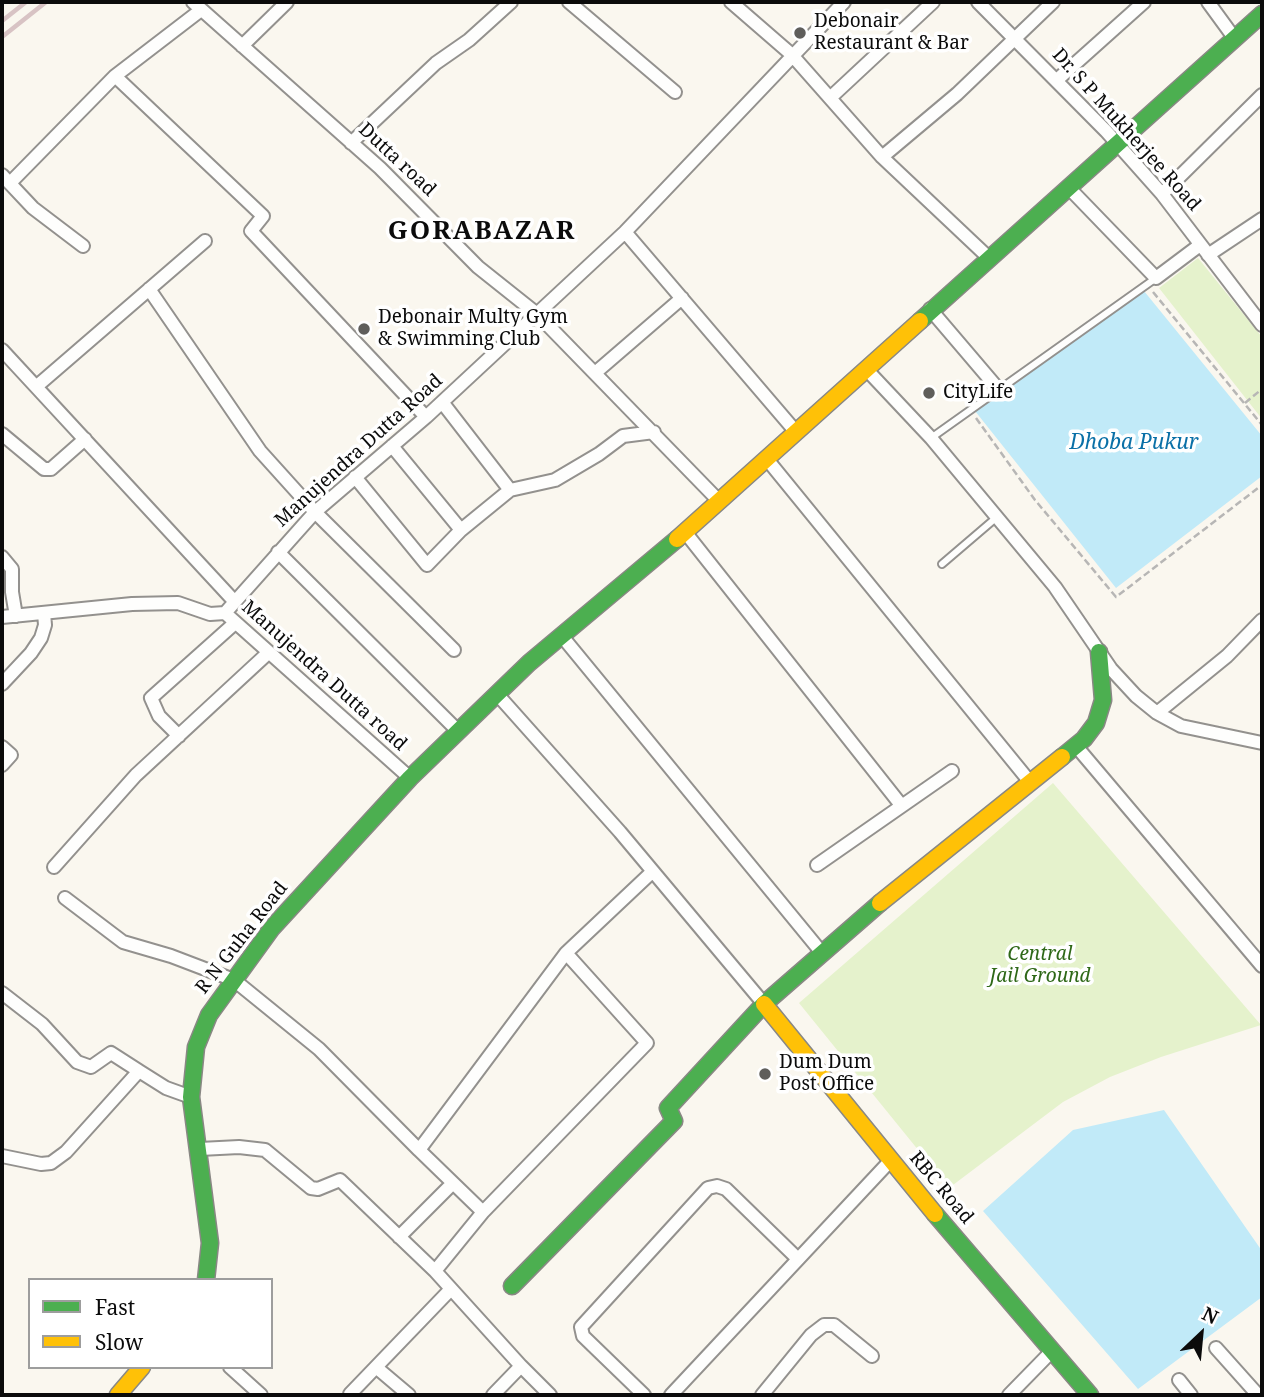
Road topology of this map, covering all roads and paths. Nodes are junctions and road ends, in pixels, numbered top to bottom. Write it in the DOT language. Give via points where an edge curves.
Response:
graph roads {
  1 [pos="287,2"];
  2 [pos="511,2"];
  3 [pos="569,2"];
  4 [pos="731,2"];
  5 [pos="844,2"];
  6 [pos="933,2"];
  7 [pos="978,2"];
  8 [pos="1053,2"];
  9 [pos="1144,2"];
  10 [pos="1208,2"];
  11 [pos="197,6"];
  12 [pos="1262,14"];
  13 [pos="1016,39"];
  14 [pos="1235,39"];
  15 [pos="242,47"];
  16 [pos="791,54"];
  17 [pos="115,76"];
  18 [pos="1058,79"];
  19 [pos="676,92"];
  20 [pos="1262,95"];
  21 [pos="830,98"];
  22 [pos="351,143"];
  23 [pos="1117,146"];
  24 [pos="882,158"];
  25 [pos="6,179"];
  26 [pos="1069,188"];
  27 [pos="1162,194"];
  28 [pos="1262,219"];
  29 [pos="625,232"];
  30 [pos="205,241"];
  31 [pos="83,246"];
  32 [pos="1204,250"];
  33 [pos="989,258"];
  34 [pos="1152,281"];
  35 [pos="149,289"];
  36 [pos="682,298"];
  37 [pos="930,309"];
  38 [pos="537,314"];
  39 [pos="1262,325"];
  40 [pos="2,350"];
  41 [pos="867,370"];
  42 [pos="595,373"];
  43 [pos="37,386"];
  44 [pos="1262,389"];
  45 [pos="999,390"];
  46 [pos="442,402"];
  47 [pos="1245,403"];
  48 [pos="970,410"];
  49 [pos="426,417"];
  50 [pos="1262,425"];
  51 [pos="654,432"];
  52 [pos="796,432"];
  53 [pos="2,434"];
  54 [pos="931,438"];
  55 [pos="85,439"];
  56 [pos="392,446"];
  57 [pos="766,458"];
  58 [pos="355,477"];
  59 [pos="1262,485"];
  60 [pos="510,490"];
  61 [pos="718,500"];
  62 [pos="315,512"];
  63 [pos="997,517"];
  64 [pos="461,530"];
  65 [pos="685,532"];
  66 [pos="278,552"];
  67 [pos="2,556"];
  68 [pos="942,564"];
  69 [pos="235,602"];
  70 [pos="44,613"];
  71 [pos="225,614"];
  72 [pos="16,616"];
  73 [pos="2,617"];
  74 [pos="1261,622"];
  75 [pos="235,623"];
  76 [pos="561,635"];
  77 [pos="454,650"];
  78 [pos="1099,652"];
  79 [pos="268,653"];
  80 [pos="2,684"];
  81 [pos="497,694"];
  82 [pos="1157,713"];
  83 [pos="458,731"];
  84 [pos="179,736"];
  85 [pos="1262,743"];
  86 [pos="2,747"];
  87 [pos="1076,747"];
  88 [pos="2,765"];
  89 [pos="952,771"];
  90 [pos="410,778"];
  91 [pos="1030,782"];
  92 [pos="901,805"];
  93 [pos="817,865"];
  94 [pos="54,867"];
  95 [pos="652,872"];
  96 [pos="65,898"];
  97 [pos="566,953"];
  98 [pos="822,953"];
  99 [pos="1262,966"];
  100 [pos="234,980"];
  101 [pos="2,993"];
  102 [pos="764,1004"];
  103 [pos="139,1071"];
  104 [pos="191,1097"];
  105 [pos="200,1149"];
  106 [pos="419,1150"];
  107 [pos="2,1156"];
  108 [pos="891,1160"];
  109 [pos="453,1183"];
  110 [pos="483,1212"];
  111 [pos="399,1237"];
  112 [pos="798,1259"];
  113 [pos="435,1271"];
  114 [pos="206,1278"];
  115 [pos="512,1286"];
  116 [pos="451,1289"];
  117 [pos="1216,1348"];
  118 [pos="1052,1351"];
  119 [pos="872,1356"];
  120 [pos="521,1366"];
  121 [pos="377,1368"];
  122 [pos="140,1369"];
  123 [pos="232,1369"];
  124 [pos="1179,1380"];
  125 [pos="350,1394"];
  126 [pos="117,1395"];
  127 [pos="261,1395"];
  128 [pos="409,1395"];
  129 [pos="492,1395"];
  130 [pos="551,1395"];
  131 [pos="644,1395"];
  132 [pos="671,1395"];
  133 [pos="762,1395"];
  134 [pos="1009,1395"];
  135 [pos="1090,1395"];
  136 [pos="1191,1395"];
  137 [pos="1258,1395"];
  1 -- 15 [label="street"];
  2 -- 22 [label="street" via="436,63"];
  3 -- 19 [label="street"];
  4 -- 16 [label="street"];
  5 -- 16 [label="street, Manujendra Dutta Road"];
  6 -- 21 [label="street"];
  7 -- 13 [label="street, Dr. S P Mukherjee Road"];
  8 -- 13 [label="street"];
  9 -- 18 [label="street"];
  10 -- 14 [label="street"];
  11 -- 15 [label="street, Dutta road"];
  11 -- 17 [label="street"];
  12 -- 14 [label="street, R N Guha Road"];
  13 -- 18 [label="street, Dr. S P Mukherjee Road"];
  13 -- 24 [label="street"];
  14 -- 23 [label="street, R N Guha Road"];
  15 -- 22 [label="street, Dutta road"];
  16 -- 21 [label="street"];
  16 -- 29 [label="street, Manujendra Dutta Road"];
  17 -- 25 [label="street"];
  17 -- 49 [label="street" via="263,216 251,231"];
  18 -- 23 [label="street, Dr. S P Mukherjee Road"];
  20 -- 27 [label="street"];
  21 -- 24 [label="street"];
  22 -- 38 [label="street, Dutta road" via="478,267"];
  23 -- 26 [label="street, R N Guha Road"];
  23 -- 27 [label="street, Dr. S P Mukherjee Road"];
  24 -- 33 [label="street"];
  25 -- 31 [label="street" via="33,208"];
  26 -- 33 [label="street, R N Guha Road"];
  26 -- 34 [label="street"];
  27 -- 32 [label="street, Dr. S P Mukherjee Road"];
  28 -- 32 [label="street"];
  29 -- 36 [label="street"];
  29 -- 38 [label="street, Manujendra Dutta Road"];
  30 -- 35 [label="street"];
  32 -- 34 [label="street"];
  32 -- 39 [label="street, Dr. S P Mukherjee Road"];
  33 -- 37 [label="street, R N Guha Road"];
  34 -- 45 [label="lane"];
  34 -- 47 [label="path"];
  35 -- 43 [label="street"];
  35 -- 62 [label="street" via="260,451"];
  36 -- 42 [label="street"];
  36 -- 52 [label="street"];
  37 -- 41 [label="street, R N Guha Road"];
  37 -- 45 [label="street"];
  38 -- 42 [label="street, Dutta road"];
  38 -- 46 [label="street, Manujendra Dutta Road"];
  40 -- 43 [label="street"];
  41 -- 52 [label="street, R N Guha Road"];
  41 -- 54 [label="street"];
  42 -- 51 [label="street, Dutta road"];
  43 -- 55 [label="street"];
  44 -- 47 [label="path"];
  45 -- 48 [label="lane"];
  46 -- 49 [label="street, Manujendra Dutta Road"];
  46 -- 60 [label="street"];
  47 -- 50 [label="path"];
  48 -- 54 [label="lane"];
  48 -- 59 [label="path" via="1028,490 1116,597"];
  49 -- 56 [label="street, Manujendra Dutta Road"];
  51 -- 60 [label="street" via="623,436 555,480"];
  51 -- 61 [label="street, Dutta road"];
  52 -- 57 [label="street, R N Guha Road"];
  53 -- 55 [label="street" via="44,469 51,469"];
  54 -- 63 [label="street"];
  55 -- 69 [label="street"];
  56 -- 58 [label="street, Manujendra Dutta Road"];
  56 -- 64 [label="street"];
  57 -- 61 [label="street, R N Guha Road"];
  57 -- 91 [label="street"];
  58 -- 62 [label="street, Manujendra Dutta Road"];
  58 -- 64 [label="street" via="427,565"];
  60 -- 64 [label="street"];
  61 -- 65 [label="street, R N Guha Road"];
  62 -- 66 [label="street, Manujendra Dutta Road"];
  62 -- 77 [label="street"];
  63 -- 68 [label="lane"];
  63 -- 78 [label="street" via="1055,587"];
  65 -- 76 [label="street, R N Guha Road"];
  65 -- 92 [label="street"];
  66 -- 69 [label="street, Manujendra Dutta Road"];
  66 -- 83 [label="street"];
  67 -- 72 [label="street" via="12,569"];
  69 -- 71 [label="street, Manujendra Dutta Road"];
  70 -- 71 [label="street, Manujendra Dutta road" via="178,603"];
  70 -- 72 [label="street, Manujendra Dutta road"];
  70 -- 80 [label="street" via="41,638"];
  71 -- 75 [label="street, Manujendra Dutta road"];
  72 -- 73 [label="street, Manujendra Dutta road"];
  74 -- 82 [label="street"];
  75 -- 79 [label="street, Manujendra Dutta road"];
  75 -- 84 [label="street" via="151,698 159,716"];
  76 -- 81 [label="street, R N Guha Road"];
  76 -- 98 [label="street"];
  78 -- 82 [label="street" via="1128,688"];
  78 -- 87 [label="street" via="1104,688 1101,712"];
  79 -- 84 [label="street"];
  79 -- 90 [label="street, Manujendra Dutta road"];
  81 -- 83 [label="street, R N Guha Road"];
  81 -- 95 [label="street"];
  82 -- 85 [label="street" via="1189,729"];
  83 -- 90 [label="street, R N Guha Road"];
  84 -- 94 [label="street" via="136,775"];
  86 -- 88 [label="street" via="11,755"];
  87 -- 91 [label="street"];
  87 -- 99 [label="street"];
  89 -- 92 [label="street"];
  90 -- 100 [label="street, R N Guha Road" via="272,928"];
  91 -- 98 [label="street"];
  92 -- 93 [label="street"];
  95 -- 97 [label="street"];
  95 -- 102 [label="street"];
  96 -- 100 [label="street" via="122,942"];
  97 -- 106 [label="street"];
  97 -- 110 [label="street" via="647,1043"];
  98 -- 102 [label="street"];
  100 -- 104 [label="street, R N Guha Road" via="201,1030"];
  100 -- 106 [label="street" via="319,1049"];
  101 -- 103 [label="street" via="42,1024 77,1062 91,1067 111,1053"];
  102 -- 108 [label="street, RBC Road"];
  102 -- 115 [label="street" via="668,1108 674,1121"];
  103 -- 104 [label="street"];
  103 -- 107 [label="street" via="51,1163"];
  104 -- 105 [label="street, R N Guha Road"];
  105 -- 111 [label="street" via="265,1150 311,1188 340,1180"];
  105 -- 114 [label="street, R N Guha Road" via="210,1243"];
  106 -- 109 [label="street"];
  108 -- 112 [label="street"];
  108 -- 118 [label="street, RBC Road"];
  109 -- 110 [label="street"];
  109 -- 111 [label="street"];
  110 -- 113 [label="street"];
  111 -- 113 [label="street"];
  112 -- 131 [label="street" via="726,1189 708,1188 581,1327 583,1336"];
  112 -- 132 [label="street"];
  113 -- 116 [label="street"];
  116 -- 120 [label="street"];
  116 -- 121 [label="street"];
  117 -- 137 [label="street"];
  118 -- 134 [label="street"];
  118 -- 135 [label="street, RBC Road"];
  119 -- 133 [label="street" via="834,1325 824,1325"];
  120 -- 129 [label="street"];
  120 -- 130 [label="street"];
  121 -- 125 [label="street"];
  121 -- 128 [label="street"];
  122 -- 126 [label="street"];
  123 -- 127 [label="street"];
  124 -- 136 [label="street"];
}
